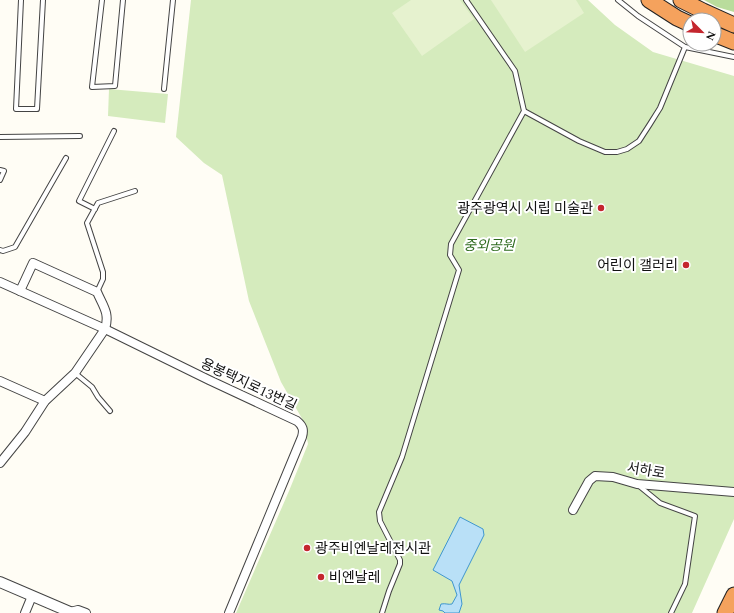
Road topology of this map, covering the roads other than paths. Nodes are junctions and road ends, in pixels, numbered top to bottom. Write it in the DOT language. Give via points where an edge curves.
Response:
graph roads {
  1 [pos="21,0"];
  2 [pos="43,0"];
  3 [pos="102,0"];
  4 [pos="123,0"];
  5 [pos="173,0"];
  6 [pos="466,0"];
  7 [pos="618,0"];
  8 [pos="649,0"];
  9 [pos="681,0"];
  10 [pos="682,20"];
  11 [pos="734,25"];
  12 [pos="722,37"];
  13 [pos="734,42"];
  14 [pos="682,45"];
  15 [pos="683,52"];
  16 [pos="710,52"];
  17 [pos="734,57"];
  18 [pos="164,89"];
  19 [pos="524,111"];
  20 [pos="114,131"];
  21 [pos="80,136"];
  22 [pos="0,137"];
  23 [pos="66,158"];
  24 [pos="0,170"];
  25 [pos="0,180"];
  26 [pos="135,191"];
  27 [pos="95,209"];
  28 [pos="0,250"];
  29 [pos="0,282"];
  30 [pos="20,291"];
  31 [pos="97,292"];
  32 [pos="104,329"];
  33 [pos="75,373"];
  34 [pos="0,381"];
  35 [pos="45,401"];
  36 [pos="110,411"];
  37 [pos="0,463"];
  38 [pos="636,484"];
  39 [pos="734,492"];
  40 [pos="572,510"];
  41 [pos="0,582"];
  42 [pos="734,595"];
  43 [pos="32,596"];
  44 [pos="70,612"];
  45 [pos="25,613"];
  46 [pos="86,613"];
  47 [pos="229,613"];
  48 [pos="382,613"];
  49 [pos="671,613"];
  50 [pos="725,613"];
  1 -- 2 [label="lane" via="16,109 37,109"];
  3 -- 4 [label="lane" via="92,87 115,86"];
  5 -- 18 [label="lane"];
  6 -- 19 [label="lane" via="515,71"];
  7 -- 14 [label="lane"];
  8 -- 10 [label="highway"];
  9 -- 11 [label="highway"];
  12 -- 13 [label="highway"];
  15 -- 19 [label="lane" via="660,108 639,141 627,149 605,152"];
  16 -- 17 [label="lane"];
  19 -- 48 [label="lane" via="451,244 450,255 459,270 402,457 379,512 380,521 400,560"];
  20 -- 27 [label="lane" via="79,201"];
  21 -- 22 [label="lane"];
  23 -- 28 [label="lane" via="15,247"];
  24 -- 25 [label="lane" via="4,171"];
  26 -- 27 [label="lane" via="98,203"];
  27 -- 31 [label="lane" via="87,223 103,272 103,279"];
  29 -- 30 [label="street, 용봉택지로13번길"];
  30 -- 31 [label="street" via="33,263"];
  30 -- 32 [label="street, 용봉택지로13번길"];
  31 -- 32 [label="street" via="107,316"];
  32 -- 33 [label="street"];
  32 -- 47 [label="street, 용봉택지로13번길" via="297,421 302,426 304,432"];
  33 -- 35 [label="street"];
  33 -- 36 [label="lane" via="92,387"];
  34 -- 35 [label="street"];
  35 -- 37 [label="street" via="25,432"];
  38 -- 39 [label="street, 서하로"];
  38 -- 40 [label="street, 서하로" via="613,477 595,476 588,481"];
  38 -- 49 [label="lane" via="660,503 695,516 685,584"];
  41 -- 43 [label="street"];
  42 -- 50 [label="highway"];
  43 -- 44 [label="street"];
  43 -- 45 [label="street"];
  44 -- 46 [label="street" via="78,610"];
}
